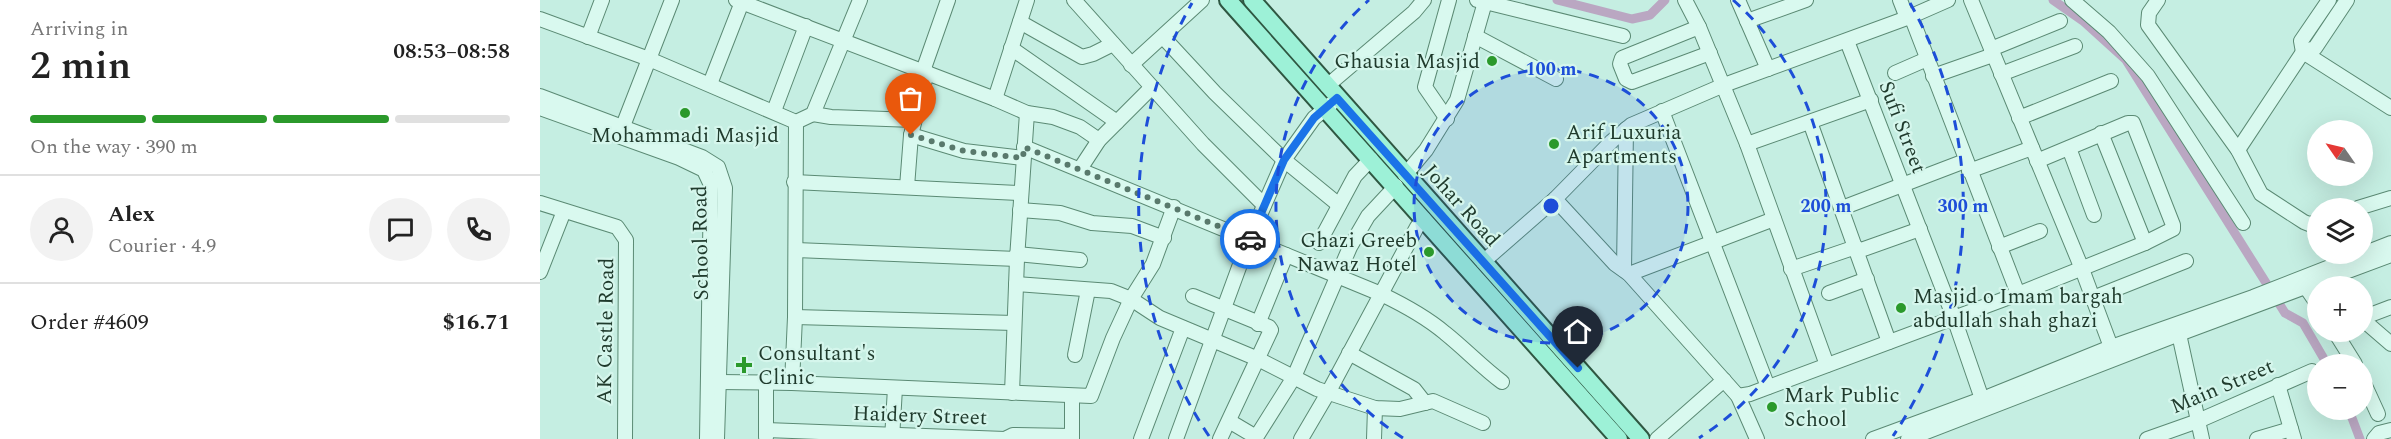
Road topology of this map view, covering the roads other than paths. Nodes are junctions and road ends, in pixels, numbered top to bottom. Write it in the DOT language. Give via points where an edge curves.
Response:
graph roads {
  1 [pos="602,0"];
  2 [pos="672,0"];
  3 [pos="860,0"];
  4 [pos="948,0"];
  5 [pos="1026,0"];
  6 [pos="1074,0"];
  7 [pos="1202,0"];
  8 [pos="1228,0"];
  9 [pos="1252,0"];
  10 [pos="1424,0"];
  11 [pos="1449,0"];
  12 [pos="1685,0"];
  13 [pos="1738,0"];
  14 [pos="1806,0"];
  15 [pos="1900,0"];
  16 [pos="1948,0"];
  17 [pos="1971,0"];
  18 [pos="2072,0"];
  19 [pos="2158,0"];
  20 [pos="739,1"];
  21 [pos="1481,1"];
  22 [pos="2337,2"];
  23 [pos="1909,17"];
  24 [pos="540,19"];
  25 [pos="1747,21"];
  26 [pos="2060,21"];
  27 [pos="1020,22"];
  28 [pos="806,26"];
  29 [pos="1699,27"];
  30 [pos="1475,36"];
  31 [pos="1623,36"];
  32 [pos="588,37"];
  33 [pos="1163,37"];
  34 [pos="843,40"];
  35 [pos="1846,41"];
  36 [pos="1113,44"];
  37 [pos="2075,45"];
  38 [pos="1011,48"];
  39 [pos="1992,52"];
  40 [pos="2303,52"];
  41 [pos="1710,53"];
  42 [pos="649,59"];
  43 [pos="1927,59"];
  44 [pos="1131,65"];
  45 [pos="1767,69"];
  46 [pos="925,71"];
  47 [pos="1895,73"];
  48 [pos="2001,74"];
  49 [pos="1933,76"];
  50 [pos="1556,80"];
  51 [pos="2111,81"];
  52 [pos="710,84"];
  53 [pos="1724,85"];
  54 [pos="1151,88"];
  55 [pos="540,96"];
  56 [pos="1330,97"];
  57 [pos="995,99"];
  58 [pos="1871,100"];
  59 [pos="540,108"];
  60 [pos="2391,108"];
  61 [pos="774,111"];
  62 [pos="1662,111"];
  63 [pos="1027,113"];
  64 [pos="813,114"];
  65 [pos="2019,118"];
  66 [pos="1447,119"];
  67 [pos="914,120"];
  68 [pos="796,122"];
  69 [pos="1117,122"];
  70 [pos="1810,122"];
  71 [pos="622,126"];
  72 [pos="1626,129"];
  73 [pos="2102,134"];
  74 [pos="911,135"];
  75 [pos="1099,140"];
  76 [pos="1747,144"];
  77 [pos="2032,148"];
  78 [pos="2069,148"];
  79 [pos="667,149"];
  80 [pos="2238,150"];
  81 [pos="1024,152"];
  82 [pos="1371,159"];
  83 [pos="1284,160"];
  84 [pos="2037,161"];
  85 [pos="1967,166"];
  86 [pos="1080,169"];
  87 [pos="1400,181"];
  88 [pos="794,182"];
  89 [pos="1903,185"];
  90 [pos="907,187"];
  91 [pos="1020,193"];
  92 [pos="1555,198"];
  93 [pos="2391,198"];
  94 [pos="540,203"];
  95 [pos="2373,203"];
  96 [pos="1264,205"];
  97 [pos="1339,205"];
  98 [pos="1174,207"];
  99 [pos="1842,208"];
  100 [pos="1020,210"];
  101 [pos="564,211"];
  102 [pos="2094,215"];
  103 [pos="1424,219"];
  104 [pos="1774,219"];
  105 [pos="2307,223"];
  106 [pos="2242,224"];
  107 [pos="1920,229"];
  108 [pos="2040,231"];
  109 [pos="1164,238"];
  110 [pos="1250,240"];
  111 [pos="1712,242"];
  112 [pos="1319,243"];
  113 [pos="2145,243"];
  114 [pos="2391,243"];
  115 [pos="1999,247"];
  116 [pos="1857,249"];
  117 [pos="796,250"];
  118 [pos="1286,255"];
  119 [pos="2391,255"];
  120 [pos="1017,256"];
  121 [pos="1080,260"];
  122 [pos="2186,261"];
  123 [pos="1483,262"];
  124 [pos="1791,269"];
  125 [pos="2082,269"];
  126 [pos="540,272"];
  127 [pos="1626,272"];
  128 [pos="1339,276"];
  129 [pos="1867,279"];
  130 [pos="1016,284"];
  131 [pos="2298,286"];
  132 [pos="1088,290"];
  133 [pos="1829,293"];
  134 [pos="1381,294"];
  135 [pos="2018,294"];
  136 [pos="2307,295"];
  137 [pos="1193,296"];
  138 [pos="2093,298"];
  139 [pos="1131,299"];
  140 [pos="2254,302"];
  141 [pos="2391,307"];
  142 [pos="1225,309"];
  143 [pos="2373,314"];
  144 [pos="795,317"];
  145 [pos="1954,318"];
  146 [pos="1014,323"];
  147 [pos="1258,324"];
  148 [pos="1183,328"];
  149 [pos="2373,328"];
  150 [pos="2179,334"];
  151 [pos="1214,341"];
  152 [pos="1889,342"];
  153 [pos="2391,344"];
  154 [pos="2120,348"];
  155 [pos="1349,353"];
  156 [pos="1075,356"];
  157 [pos="1258,359"];
  158 [pos="1827,365"];
  159 [pos="2307,373"];
  160 [pos="1293,377"];
  161 [pos="1724,380"];
  162 [pos="719,382"];
  163 [pos="766,382"];
  164 [pos="792,382"];
  165 [pos="1502,382"];
  166 [pos="2278,385"];
  167 [pos="1768,387"];
  168 [pos="895,388"];
  169 [pos="1012,393"];
  170 [pos="1328,393"];
  171 [pos="1072,396"];
  172 [pos="1738,396"];
  173 [pos="1982,399"];
  174 [pos="1425,403"];
  175 [pos="2373,403"];
  176 [pos="1375,408"];
  177 [pos="713,409"];
  178 [pos="2378,414"];
  179 [pos="1229,421"];
  180 [pos="2198,421"];
  181 [pos="1483,423"];
  182 [pos="2391,430"];
  183 [pos="2293,434"];
  184 [pos="719,435"];
  185 [pos="766,435"];
  186 [pos="892,437"];
  187 [pos="1072,437"];
  188 [pos="1255,438"];
  189 [pos="625,439"];
  190 [pos="707,439"];
  191 [pos="1141,439"];
  192 [pos="1176,439"];
  193 [pos="1220,439"];
  194 [pos="1301,439"];
  195 [pos="1374,439"];
  196 [pos="1619,439"];
  197 [pos="1641,439"];
  198 [pos="1658,439"];
  199 [pos="1757,439"];
  200 [pos="1873,439"];
  201 [pos="1908,439"];
  202 [pos="2147,439"];
  203 [pos="2202,439"];
  204 [pos="2257,439"];
  205 [pos="2374,439"];
  1 -- 32 [label="street"];
  2 -- 42 [label="street"];
  3 -- 34 [label="street"];
  4 -- 46 [label="street"];
  5 -- 27 [label="street"];
  6 -- 36 [label="street"];
  7 -- 33 [label="street"];
  8 -- 56 [label="main road, Johar Road"];
  9 -- 56 [label="main road, Johar Road"];
  10 -- 56 [label="street"];
  11 -- 66 [label="street" via="1425,87"];
  12 -- 29 [label="street"];
  13 -- 25 [label="street"];
  14 -- 25 [label="street"];
  15 -- 23 [label="street"];
  16 -- 23 [label="street"];
  17 -- 39 [label="street"];
  18 -- 106 [label="street" via="2109,32 2148,76"];
  19 -- 80 [label="street" via="2149,13 2148,25"];
  20 -- 28 [label="street"];
  20 -- 52 [label="street"];
  21 -- 30 [label="street"];
  21 -- 31 [label="street"];
  22 -- 40 [label="street" via="2301,41"];
  23 -- 35 [label="street"];
  23 -- 43 [label="street"];
  24 -- 32 [label="street"];
  25 -- 45 [label="street"];
  26 -- 39 [label="street"];
  27 -- 36 [label="street" via="1082,57"];
  27 -- 38 [label="street"];
  28 -- 34 [label="street"];
  28 -- 61 [label="street"];
  29 -- 41 [label="street"];
  29 -- 41 [label="street" via="1622,58 1620,64 1626,79 1632,82"];
  30 -- 50 [label="street"];
  30 -- 66 [label="street" via="1457,100"];
  32 -- 42 [label="street"];
  33 -- 44 [label="street"];
  33 -- 83 [label="street"];
  34 -- 46 [label="street"];
  34 -- 64 [label="street"];
  35 -- 45 [label="street"];
  35 -- 58 [label="street, Sufi Street"];
  36 -- 44 [label="street"];
  37 -- 48 [label="street"];
  38 -- 57 [label="street"];
  38 -- 69 [label="street"];
  39 -- 48 [label="street"];
  39 -- 49 [label="street"];
  40 -- 60 [label="street"];
  40 -- 80 [label="street"];
  41 -- 53 [label="street"];
  42 -- 52 [label="street"];
  42 -- 71 [label="street"];
  43 -- 47 [label="street"];
  43 -- 49 [label="street"];
  44 -- 54 [label="street"];
  45 -- 53 [label="street"];
  46 -- 57 [label="street"];
  46 -- 67 [label="street"];
  48 -- 65 [label="street"];
  49 -- 85 [label="street"];
  51 -- 65 [label="street"];
  52 -- 61 [label="street"];
  53 -- 62 [label="street"];
  53 -- 76 [label="street"];
  54 -- 69 [label="street"];
  54 -- 96 [label="street"];
  55 -- 71 [label="street, School Road"];
  56 -- 82 [label="main road, Johar Road"];
  56 -- 83 [label="street"];
  56 -- 87 [label="main road, Johar Road"];
  57 -- 63 [label="street"];
  58 -- 70 [label="street"];
  58 -- 89 [label="street, Sufi Street"];
  59 -- 79 [label="street, School Road"];
  61 -- 68 [label="street"];
  62 -- 72 [label="street"];
  62 -- 111 [label="street"];
  63 -- 75 [label="street" via="1080,127"];
  63 -- 81 [label="street"];
  64 -- 67 [label="street"];
  64 -- 68 [label="street"];
  65 -- 77 [label="street"];
  66 -- 87 [label="street"];
  67 -- 74 [label="street"];
  68 -- 88 [label="street"];
  69 -- 75 [label="street"];
  70 -- 76 [label="street"];
  70 -- 99 [label="street"];
  71 -- 79 [label="street, School Road"];
  72 -- 92 [label="street"];
  72 -- 127 [label="street"];
  73 -- 78 [label="street"];
  73 -- 113 [label="street"];
  73 -- 113 [label="street" via="2128,123 2135,125 2173,225 2171,231"];
  74 -- 81 [label="street" via="964,151"];
  74 -- 90 [label="street"];
  75 -- 86 [label="street"];
  76 -- 104 [label="street"];
  77 -- 84 [label="street"];
  77 -- 85 [label="street"];
  78 -- 84 [label="street"];
  78 -- 102 [label="street"];
  79 -- 162 [label="street, School Road" via="702,157 718,167 725,188"];
  79 -- 177 [label="street, School Road" via="704,170 711,185"];
  80 -- 105 [label="street" via="2264,197"];
  81 -- 86 [label="street"];
  81 -- 91 [label="street"];
  82 -- 87 [label="main road, Johar Road"];
  82 -- 97 [label="street" via="1355,176"];
  83 -- 96 [label="street"];
  83 -- 97 [label="street"];
  84 -- 125 [label="street"];
  85 -- 89 [label="street"];
  85 -- 115 [label="street"];
  86 -- 98 [label="street"];
  87 -- 103 [label="main road, Johar Road"];
  87 -- 123 [label="main road, Johar Road"];
  87 -- 128 [label="street" via="1368,216"];
  88 -- 90 [label="street"];
  88 -- 117 [label="street"];
  89 -- 99 [label="street"];
  89 -- 107 [label="street, Sufi Street"];
  90 -- 91 [label="street"];
  91 -- 100 [label="street"];
  92 -- 123 [label="street"];
  92 -- 127 [label="street"];
  93 -- 95 [label="street"];
  94 -- 101 [label="street"];
  96 -- 110 [label="street"];
  97 -- 112 [label="street"];
  98 -- 109 [label="street"];
  98 -- 110 [label="street"];
  99 -- 116 [label="street"];
  100 -- 109 [label="street" via="1132,226"];
  100 -- 120 [label="street"];
  101 -- 126 [label="street"];
  101 -- 189 [label="street, AK Castle Road" via="616,227 626,240"];
  103 -- 134 [label="street"];
  103 -- 196 [label="main road, Johar Road"];
  104 -- 111 [label="street"];
  104 -- 124 [label="street"];
  107 -- 116 [label="street"];
  107 -- 145 [label="street, Sufi Street"];
  108 -- 115 [label="street"];
  109 -- 139 [label="street"];
  110 -- 118 [label="street"];
  110 -- 142 [label="street"];
  111 -- 127 [label="street"];
  111 -- 167 [label="street"];
  113 -- 125 [label="street"];
  114 -- 131 [label="street"];
  115 -- 135 [label="street"];
  116 -- 124 [label="street"];
  116 -- 129 [label="street"];
  117 -- 120 [label="street"];
  117 -- 144 [label="street"];
  118 -- 128 [label="street"];
  118 -- 147 [label="street"];
  119 -- 131 [label="street"];
  120 -- 121 [label="street"];
  120 -- 130 [label="street"];
  122 -- 138 [label="street"];
  123 -- 197 [label="main road, Johar Road"];
  124 -- 158 [label="street"];
  125 -- 135 [label="street"];
  125 -- 138 [label="street"];
  127 -- 161 [label="street"];
  128 -- 134 [label="street"];
  128 -- 160 [label="street"];
  129 -- 133 [label="street"];
  129 -- 152 [label="street"];
  130 -- 132 [label="street"];
  130 -- 146 [label="street"];
  131 -- 136 [label="street"];
  131 -- 140 [label="street"];
  132 -- 139 [label="street" via="1111,291"];
  132 -- 156 [label="street"];
  134 -- 155 [label="street"];
  134 -- 165 [label="street" via="1446,333"];
  135 -- 145 [label="street"];
  137 -- 142 [label="street"];
  138 -- 154 [label="street"];
  139 -- 148 [label="street"];
  139 -- 171 [label="street" via="1091,396"];
  140 -- 150 [label="street"];
  140 -- 154 [label="street"];
  141 -- 143 [label="street"];
  142 -- 147 [label="street"];
  142 -- 151 [label="street"];
  144 -- 146 [label="street"];
  144 -- 164 [label="street"];
  145 -- 152 [label="street"];
  145 -- 173 [label="street, Sufi Street"];
  146 -- 169 [label="street"];
  147 -- 157 [label="street" via="1271,330"];
  148 -- 151 [label="street"];
  148 -- 191 [label="street"];
  149 -- 153 [label="street"];
  150 -- 154 [label="street"];
  150 -- 180 [label="street"];
  151 -- 157 [label="street"];
  151 -- 192 [label="street"];
  152 -- 158 [label="street"];
  154 -- 173 [label="street"];
  154 -- 201 [label="street"];
  155 -- 170 [label="street"];
  155 -- 174 [label="street" via="1414,389"];
  157 -- 160 [label="street"];
  157 -- 179 [label="street"];
  158 -- 167 [label="street"];
  159 -- 166 [label="street, Main Street"];
  160 -- 170 [label="street"];
  160 -- 188 [label="street"];
  161 -- 172 [label="street"];
  161 -- 198 [label="street"];
  162 -- 163 [label="street"];
  162 -- 177 [label="street, School Road"];
  163 -- 164 [label="street"];
  163 -- 185 [label="street"];
  164 -- 168 [label="street"];
  166 -- 180 [label="street, Main Street"];
  166 -- 183 [label="street"];
  167 -- 172 [label="street"];
  168 -- 169 [label="street"];
  168 -- 186 [label="street"];
  169 -- 171 [label="street"];
  170 -- 176 [label="street"];
  170 -- 194 [label="street"];
  171 -- 187 [label="street"];
  172 -- 199 [label="street"];
  173 -- 200 [label="street"];
  174 -- 176 [label="street" via="1400,409"];
  174 -- 181 [label="street" via="1433,401"];
  175 -- 178 [label="street"];
  176 -- 195 [label="street"];
  177 -- 184 [label="street, School Road"];
  177 -- 190 [label="street, School Road"];
  179 -- 188 [label="street"];
  179 -- 193 [label="street"];
  180 -- 202 [label="street, Main Street"];
  180 -- 203 [label="street"];
  182 -- 205 [label="street"];
  183 -- 204 [label="street"];
  185 -- 186 [label="street, Haidery Street"];
  186 -- 187 [label="street, Haidery Street"];
}
